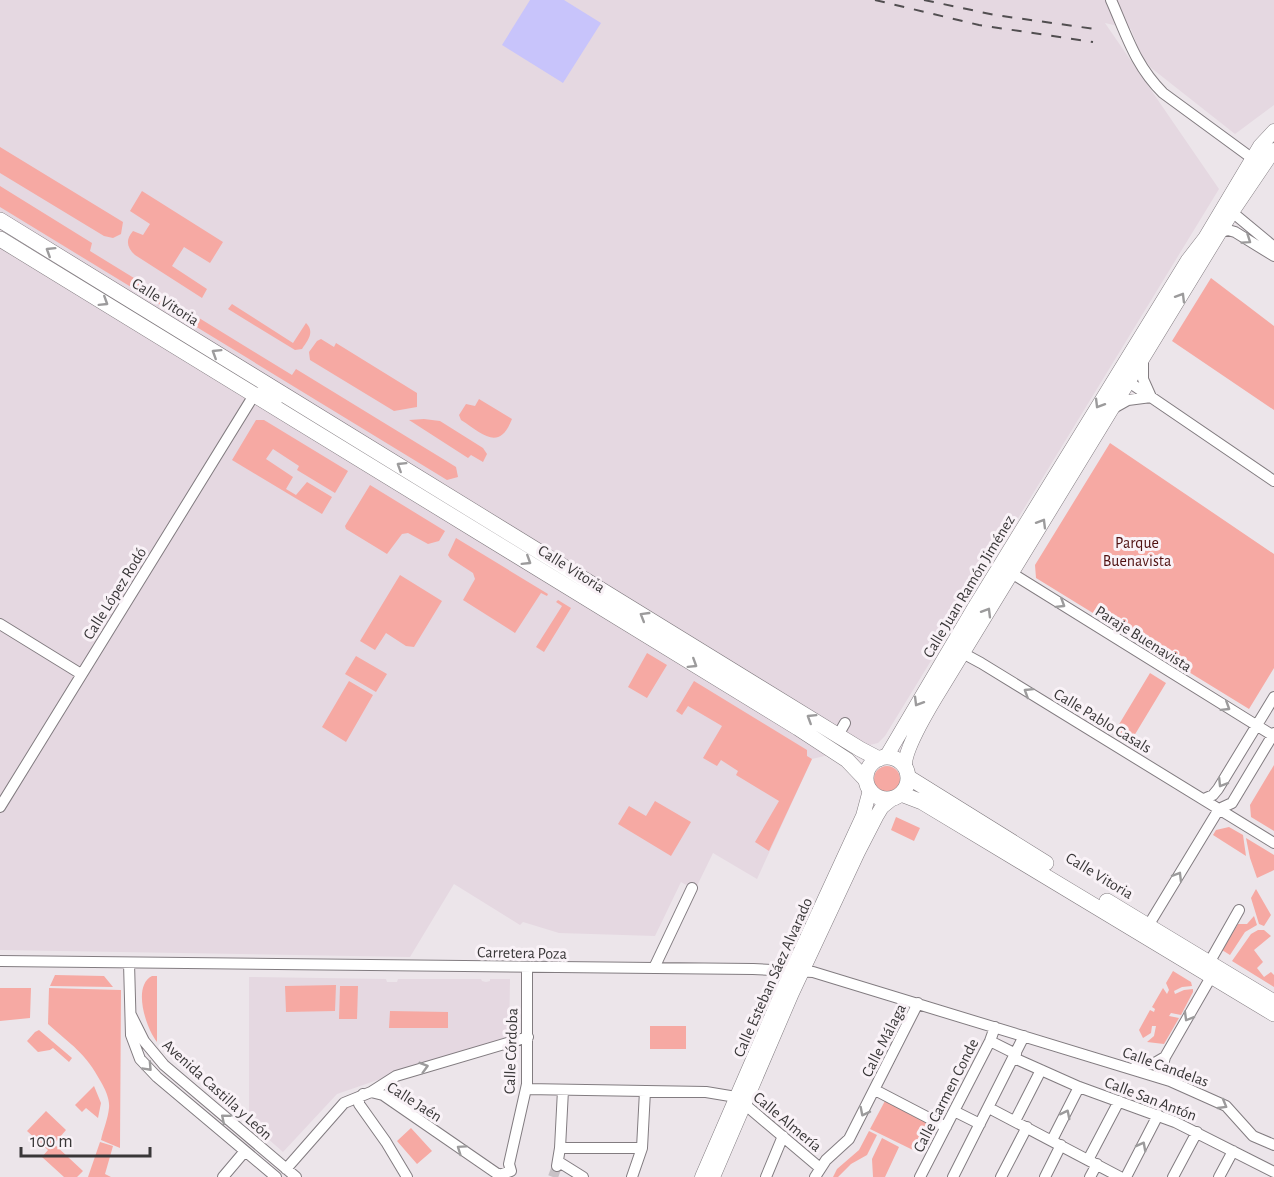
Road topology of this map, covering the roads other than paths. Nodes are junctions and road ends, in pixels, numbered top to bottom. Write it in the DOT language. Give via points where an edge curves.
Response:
graph roads {
  1 [pos="1112,0"];
  2 [pos="1274,131"];
  3 [pos="1269,148"];
  4 [pos="1240,150"];
  5 [pos="1252,159"];
  6 [pos="1232,212"];
  7 [pos="0,220"];
  8 [pos="1219,232"];
  9 [pos="0,238"];
  10 [pos="1274,247"];
  11 [pos="1274,256"];
  12 [pos="1159,320"];
  13 [pos="1143,359"];
  14 [pos="244,370"];
  15 [pos="1123,379"];
  16 [pos="254,394"];
  17 [pos="1151,397"];
  18 [pos="1112,410"];
  19 [pos="343,431"];
  20 [pos="1087,437"];
  21 [pos="1274,481"];
  22 [pos="1006,569"];
  23 [pos="0,624"];
  24 [pos="948,652"];
  25 [pos="963,652"];
  26 [pos="81,674"];
  27 [pos="1274,697"];
  28 [pos="1256,726"];
  29 [pos="1273,734"];
  30 [pos="882,758"];
  31 [pos="906,772"];
  32 [pos="868,785"];
  33 [pos="897,796"];
  34 [pos="1204,799"];
  35 [pos="1232,803"];
  36 [pos="0,807"];
  37 [pos="1219,808"];
  38 [pos="1240,822"];
  39 [pos="1274,843"];
  40 [pos="692,888"];
  41 [pos="1239,910"];
  42 [pos="1148,926"];
  43 [pos="0,961"];
  44 [pos="129,963"];
  45 [pos="527,967"];
  46 [pos="654,968"];
  47 [pos="1210,970"];
  48 [pos="797,971"];
  49 [pos="1274,1002"];
  50 [pos="918,1004"];
  51 [pos="131,1014"];
  52 [pos="1274,1014"];
  53 [pos="995,1027"];
  54 [pos="528,1037"];
  55 [pos="1029,1037"];
  56 [pos="990,1041"];
  57 [pos="1015,1056"];
  58 [pos="1165,1057"];
  59 [pos="1127,1067"];
  60 [pos="1041,1070"];
  61 [pos="1170,1081"];
  62 [pos="1079,1087"];
  63 [pos="526,1089"];
  64 [pos="563,1090"];
  65 [pos="875,1090"];
  66 [pos="645,1091"];
  67 [pos="367,1093"];
  68 [pos="740,1100"];
  69 [pos="1119,1101"];
  70 [pos="989,1108"];
  71 [pos="954,1111"];
  72 [pos="1158,1115"];
  73 [pos="1015,1122"];
  74 [pos="980,1124"];
  75 [pos="946,1127"];
  76 [pos="1027,1127"];
  77 [pos="1197,1132"];
  78 [pos="783,1136"];
  79 [pos="1056,1143"];
  80 [pos="1274,1145"];
  81 [pos="560,1148"];
  82 [pos="642,1148"];
  83 [pos="245,1150"];
  84 [pos="1233,1151"];
  85 [pos="1093,1162"];
  86 [pos="286,1169"];
  87 [pos="818,1172"];
  88 [pos="1274,1172"];
  89 [pos="513,1174"];
  90 [pos="499,1176"];
  91 [pos="1116,1176"];
  92 [pos="223,1177"];
  93 [pos="276,1177"];
  94 [pos="296,1177"];
  95 [pos="407,1177"];
  96 [pos="583,1177"];
  97 [pos="632,1177"];
  98 [pos="702,1177"];
  99 [pos="713,1177"];
  100 [pos="766,1177"];
  101 [pos="920,1177"];
  102 [pos="953,1177"];
  103 [pos="1001,1177"];
  104 [pos="1045,1177"];
  105 [pos="1090,1177"];
  106 [pos="1126,1177"];
  107 [pos="1173,1177"];
  108 [pos="1219,1177"];
  1 -- 4 [label="street" via="1133,54 1151,81"];
  2 -- 3 [label="main road, Calle Juan Ramón Jiménez"];
  3 -- 4 [label="street"];
  3 -- 5 [label="main road, Calle Juan Ramón Jiménez"];
  3 -- 6 [label="main road, Calle Juan Ramón Jiménez"];
  4 -- 5 [label="street"];
  5 -- 6 [label="street" via="1254,169 1233,203"];
  5 -- 12 [label="main road, Calle Juan Ramón Jiménez" via="1188,260"];
  6 -- 8 [label="main road, Calle Juan Ramón Jiménez"];
  6 -- 10 [label="street"];
  14 -- 7 [label="highway, Calle Vitoria, one-way"];
  8 -- 11 [label="street, one-way" via="1235,232"];
  12 -- 8 [label="main road, Calle Juan Ramón Jiménez, one-way"];
  9 -- 16 [label="highway, Calle Vitoria, one-way"];
  12 -- 13 [label="main road, Calle Juan Ramón Jiménez"];
  12 -- 15 [label="main road, Calle Juan Ramón Jiménez"];
  13 -- 15 [label="main road, Calle Juan Ramón Jiménez"];
  13 -- 17 [label="street" via="1143,379"];
  14 -- 16 [label="highway"];
  14 -- 19 [label="highway, Calle Vitoria"];
  15 -- 17 [label="street"];
  15 -- 18 [label="main road, Calle Juan Ramón Jiménez"];
  15 -- 20 [label="main road, Calle Juan Ramón Jiménez, one-way"];
  16 -- 19 [label="street, Calle Vitoria" via="268,393 316,422"];
  16 -- 26 [label="street, Calle López Rodó"];
  16 -- 32 [label="highway, Calle Vitoria, one-way" via="798,728 847,760"];
  17 -- 18 [label="street" via="1128,400"];
  17 -- 21 [label="street"];
  18 -- 20 [label="main road, Calle Juan Ramón Jiménez"];
  30 -- 19 [label="highway, Calle Vitoria, one-way" via="860,749"];
  20 -- 22 [label="main road, Calle Juan Ramón Jiménez"];
  22 -- 24 [label="main road, Calle Juan Ramón Jiménez"];
  25 -- 22 [label="main road, Calle Juan Ramón Jiménez, one-way"];
  22 -- 28 [label="street, Paraje Buenavista, one-way"];
  23 -- 26 [label="street"];
  24 -- 25 [label="street"];
  24 -- 30 [label="main road, Calle Juan Ramón Jiménez, one-way"];
  25 -- 31 [label="main road, Calle Juan Ramón Jiménez" via="924,717 906,757"];
  34 -- 25 [label="street, Calle Pablo Casals, one-way"];
  26 -- 36 [label="street, Calle López Rodó"];
  27 -- 28 [label="street"];
  28 -- 29 [label="street, Paraje Buenavista"];
  28 -- 34 [label="street, one-way" via="1218,789"];
  29 -- 35 [label="street"];
  30 -- 31 [label="highway" via="900,761"];
  30 -- 32 [label="highway" via="869,767"];
  31 -- 33 [label="highway" via="907,786"];
  31 -- 42 [label="highway, Calle Vitoria" via="939,798"];
  32 -- 33 [label="highway" via="880,798"];
  32 -- 48 [label="main road, Calle Esteban Sáez Alvarado" via="863,816"];
  33 -- 47 [label="highway, Calle Vitoria" via="916,799"];
  33 -- 48 [label="main road, Calle Esteban Sáez Alvarado" via="882,807 868,831"];
  34 -- 37 [label="street, Calle Pablo Casals"];
  35 -- 37 [label="street"];
  35 -- 38 [label="street"];
  37 -- 38 [label="street, Calle Pablo Casals"];
  42 -- 37 [label="street, one-way"];
  38 -- 39 [label="street, Calle Pablo Casals"];
  40 -- 46 [label="street"];
  41 -- 47 [label="street"];
  42 -- 47 [label="highway, Calle Vitoria"];
  43 -- 44 [label="street, Carretera Poza"];
  44 -- 45 [label="street, Carretera Poza"];
  44 -- 51 [label="street, Avenida Castilla y León"];
  45 -- 46 [label="street, Carretera Poza"];
  45 -- 54 [label="street, Calle Córdoba"];
  46 -- 48 [label="street, Carretera Poza"];
  47 -- 49 [label="highway, Calle Vitoria"];
  47 -- 52 [label="highway, Calle Vitoria"];
  47 -- 58 [label="street, one-way"];
  48 -- 50 [label="street, Carretera Poza" via="826,975"];
  48 -- 68 [label="main road, Calle Esteban Sáez Alvarado"];
  50 -- 53 [label="street, Carretera Poza"];
  50 -- 65 [label="street, Calle Málaga"];
  51 -- 83 [label="street, Avenida Castilla y León, one-way" via="134,1046 146,1066"];
  86 -- 51 [label="street, Avenida Castilla y León, one-way" via="164,1065 144,1041"];
  53 -- 55 [label="street, Carretera Poza"];
  53 -- 56 [label="street, Calle Carmen Conde"];
  54 -- 63 [label="street, Calle Córdoba"];
  67 -- 54 [label="street, one-way" via="396,1076"];
  55 -- 57 [label="street"];
  55 -- 59 [label="street, Calle Candelas"];
  56 -- 57 [label="street, Calle San Antón"];
  56 -- 71 [label="street, Calle Carmen Conde"];
  57 -- 60 [label="street, Calle San Antón"];
  57 -- 70 [label="street"];
  58 -- 59 [label="street" via="1153,1064"];
  58 -- 61 [label="street" via="1162,1069"];
  59 -- 61 [label="street, Calle Candelas"];
  60 -- 62 [label="street, Calle San Antón"];
  60 -- 73 [label="street"];
  61 -- 80 [label="street, Calle Candelas, one-way" via="1226,1106 1253,1136"];
  62 -- 69 [label="street, Calle San Antón"];
  79 -- 62 [label="street, one-way"];
  63 -- 64 [label="street"];
  63 -- 89 [label="street, Calle Córdoba" via="509,1164"];
  64 -- 66 [label="street"];
  64 -- 81 [label="street"];
  65 -- 75 [label="street, Calle Málaga"];
  65 -- 87 [label="street, Calle Málaga, one-way" via="849,1139"];
  66 -- 68 [label="street" via="706,1092"];
  66 -- 82 [label="street"];
  67 -- 86 [label="street, Calle Jaén" via="341,1106"];
  90 -- 67 [label="street, Calle Jaén, one-way" via="383,1095"];
  67 -- 95 [label="street" via="359,1104"];
  68 -- 78 [label="street, Calle Almería"];
  68 -- 98 [label="main road, Calle Esteban Sáez Alvarado"];
  68 -- 99 [label="main road, Calle Esteban Sáez Alvarado"];
  69 -- 72 [label="street, Calle San Antón"];
  69 -- 85 [label="street"];
  70 -- 73 [label="street"];
  70 -- 74 [label="street"];
  71 -- 74 [label="street"];
  71 -- 75 [label="street, Calle Carmen Conde"];
  72 -- 77 [label="street, Calle San Antón"];
  106 -- 72 [label="street, one-way"];
  73 -- 76 [label="street"];
  74 -- 102 [label="street"];
  75 -- 101 [label="street, Calle Carmen Conde"];
  76 -- 79 [label="street"];
  76 -- 103 [label="street"];
  77 -- 84 [label="street, Calle San Antón"];
  77 -- 107 [label="street"];
  78 -- 87 [label="street, Calle Almería"];
  78 -- 100 [label="street"];
  79 -- 85 [label="street"];
  79 -- 104 [label="street"];
  81 -- 82 [label="street"];
  81 -- 96 [label="street" via="558,1164"];
  82 -- 97 [label="street"];
  83 -- 92 [label="street"];
  83 -- 93 [label="street, Avenida Castilla y León"];
  84 -- 88 [label="street, Calle San Antón"];
  84 -- 108 [label="street"];
  85 -- 91 [label="street"];
  85 -- 105 [label="street"];
  86 -- 94 [label="street, Avenida Castilla y León"];
  89 -- 90 [label="street, Calle Jaén"];
}
